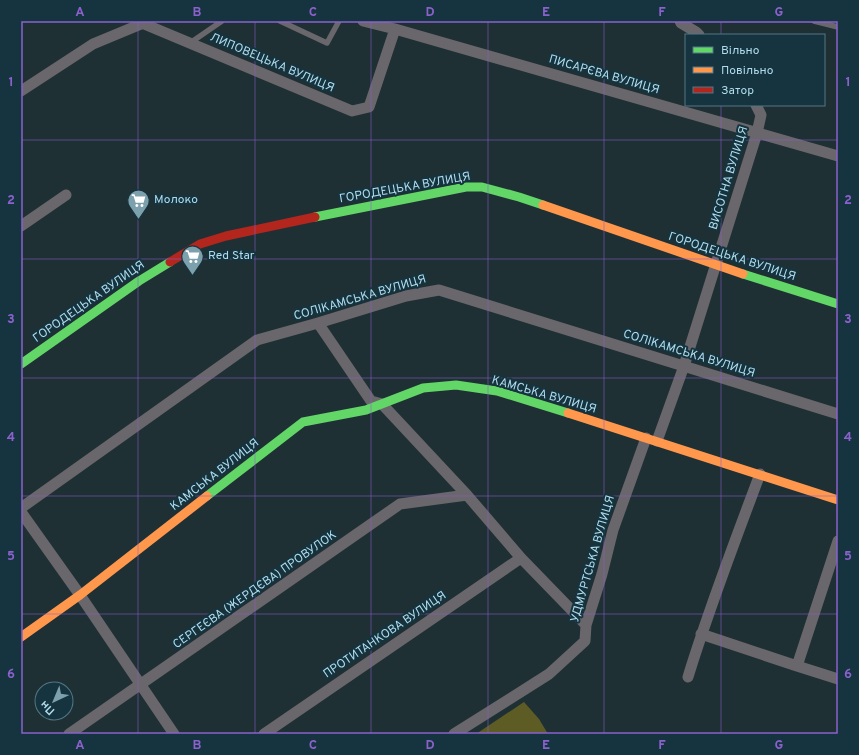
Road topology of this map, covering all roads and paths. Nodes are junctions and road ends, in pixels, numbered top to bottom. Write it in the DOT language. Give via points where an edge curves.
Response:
graph roads {
  1 [pos="222,21"];
  2 [pos="280,21"];
  3 [pos="339,21"];
  4 [pos="363,21"];
  5 [pos="680,21"];
  6 [pos="814,21"];
  7 [pos="142,22"];
  8 [pos="838,27"];
  9 [pos="395,28"];
  10 [pos="698,34"];
  11 [pos="190,43"];
  12 [pos="21,91"];
  13 [pos="756,106"];
  14 [pos="757,133"];
  15 [pos="838,156"];
  16 [pos="66,195"];
  17 [pos="21,226"];
  18 [pos="716,265"];
  19 [pos="838,304"];
  20 [pos="318,323"];
  21 [pos="21,364"];
  22 [pos="684,366"];
  23 [pos="382,404"];
  24 [pos="838,414"];
  25 [pos="651,439"];
  26 [pos="760,474"];
  27 [pos="467,495"];
  28 [pos="838,500"];
  29 [pos="21,508"];
  30 [pos="21,512"];
  31 [pos="838,541"];
  32 [pos="521,558"];
  33 [pos="80,595"];
  34 [pos="586,625"];
  35 [pos="701,634"];
  36 [pos="21,637"];
  37 [pos="797,666"];
  38 [pos="688,677"];
  39 [pos="838,679"];
  40 [pos="141,685"];
  41 [pos="69,734"];
  42 [pos="174,734"];
  43 [pos="264,734"];
  44 [pos="454,734"];
  1 -- 11 [label="lane"];
  2 -- 3 [label="lane" via="327,43"];
  4 -- 9 [label="street, ПИСАРЄВА ВУЛИЦЯ"];
  5 -- 10 [label="street"];
  6 -- 8 [label="lane"];
  7 -- 11 [label="street, ЛИПОВЕЦЬКА ВУЛИЦЯ"];
  7 -- 12 [label="street" via="93,44"];
  9 -- 11 [label="street, ЛИПОВЕЦЬКА ВУЛИЦЯ" via="369,107 352,111"];
  9 -- 14 [label="street, ПИСАРЄВА ВУЛИЦЯ"];
  13 -- 14 [label="street, ВИСОТНА ВУЛИЦЯ" via="761,115"];
  14 -- 15 [label="street, ПИСАРЄВА ВУЛИЦЯ"];
  14 -- 18 [label="street, ВИСОТНА ВУЛИЦЯ"];
  16 -- 17 [label="street"];
  18 -- 19 [label="street, ГОРОДЕЦЬКА ВУЛИЦЯ"];
  18 -- 21 [label="street, ГОРОДЕЦЬКА ВУЛИЦЯ" via="519,197 482,187 466,187 226,236 200,244 139,281"];
  18 -- 22 [label="street, ВИСОТНА ВУЛИЦЯ"];
  20 -- 22 [label="street, СОЛІКАМСЬКА ВУЛИЦЯ" via="406,296 439,290"];
  20 -- 23 [label="street" via="371,400"];
  20 -- 29 [label="street, СОЛІКАМСЬКА ВУЛИЦЯ" via="257,340"];
  22 -- 24 [label="street, СОЛІКАМСЬКА ВУЛИЦЯ"];
  22 -- 25 [label="street, ВИСОТНА ВУЛИЦЯ"];
  23 -- 25 [label="street, КАМСЬКА ВУЛИЦЯ" via="423,388 456,385 497,391"];
  23 -- 27 [label="street"];
  23 -- 33 [label="street, КАМСЬКА ВУЛИЦЯ" via="366,410 303,422"];
  25 -- 26 [label="street, КАМСЬКА ВУЛИЦЯ"];
  25 -- 34 [label="street, УДМУРТСЬКА ВУЛИЦЯ" via="613,530"];
  26 -- 28 [label="street, КАМСЬКА ВУЛИЦЯ"];
  26 -- 35 [label="street"];
  27 -- 32 [label="street"];
  27 -- 40 [label="street, СЕРГЕЄВА (ЖЕРДЄВА) ПРОВУЛОК" via="400,504"];
  30 -- 33 [label="street"];
  31 -- 37 [label="street"];
  32 -- 34 [label="street"];
  32 -- 43 [label="street, ПРОТИТАНКОВА ВУЛИЦЯ"];
  33 -- 36 [label="street, КАМСЬКА ВУЛИЦЯ"];
  33 -- 40 [label="street"];
  34 -- 44 [label="street, УДМУРТСЬКА ВУЛИЦЯ" via="585,641 549,674"];
  35 -- 37 [label="street"];
  35 -- 38 [label="street"];
  37 -- 39 [label="street"];
  40 -- 41 [label="street, СЕРГЕЄВА (ЖЕРДЄВА) ПРОВУЛОК"];
  40 -- 42 [label="street"];
}
